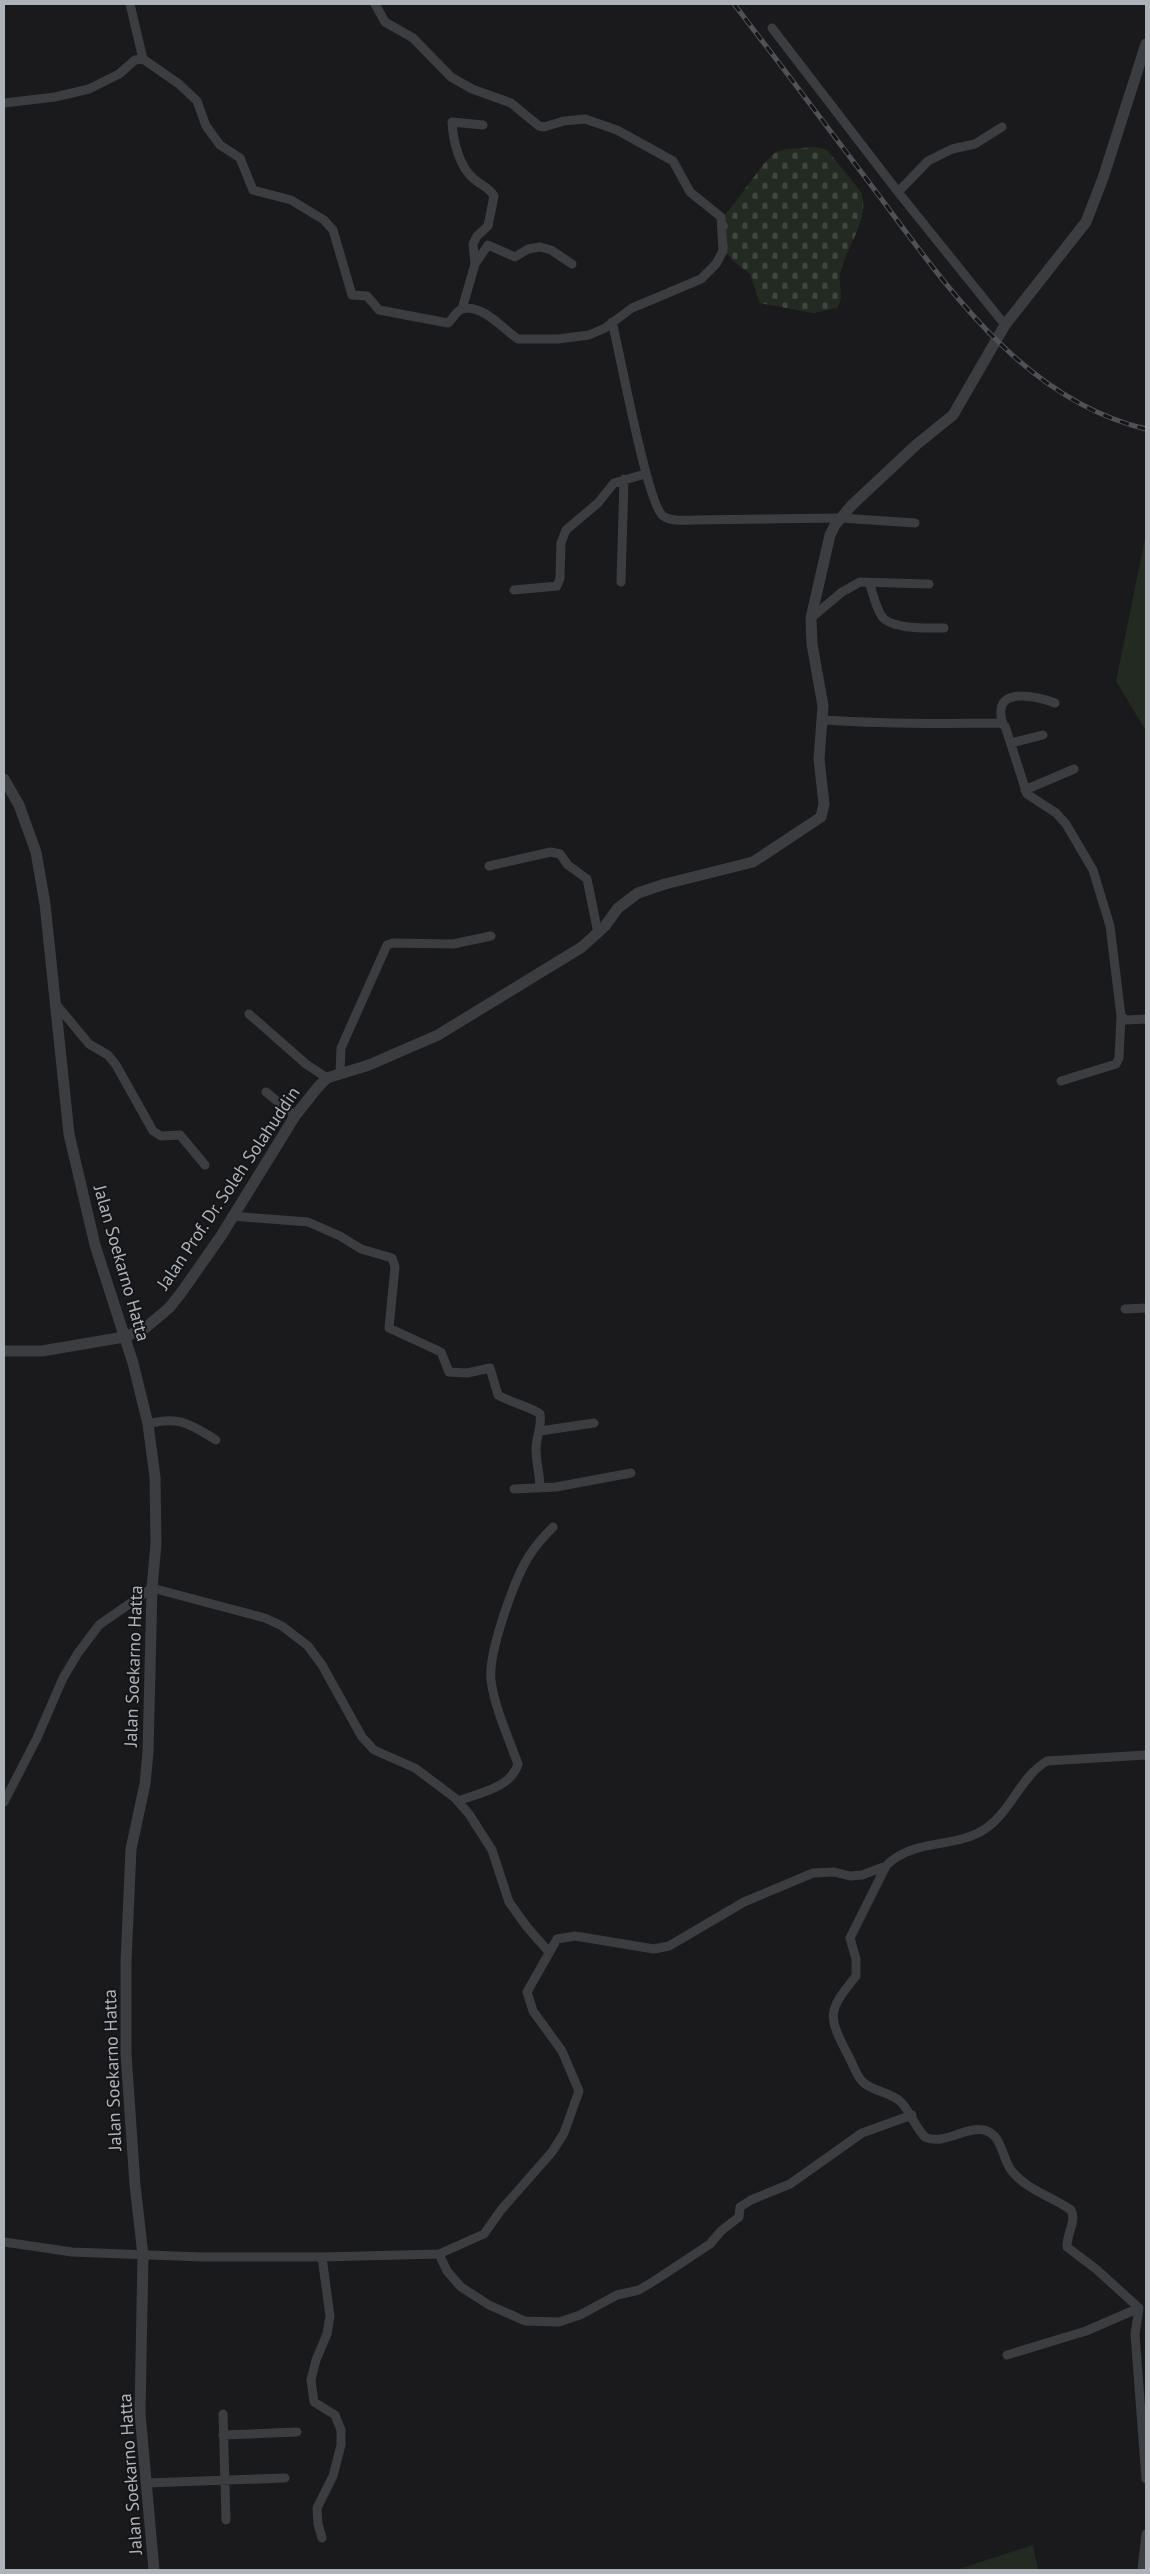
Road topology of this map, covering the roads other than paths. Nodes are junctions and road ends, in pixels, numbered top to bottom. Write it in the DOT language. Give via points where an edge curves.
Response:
graph roads {
  1 [pos="130,4"];
  2 [pos="375,4"];
  3 [pos="772,28"];
  4 [pos="1146,44"];
  5 [pos="143,59"];
  6 [pos="4,102"];
  7 [pos="483,125"];
  8 [pos="1002,127"];
  9 [pos="898,192"];
  10 [pos="475,264"];
  11 [pos="572,264"];
  12 [pos="462,309"];
  13 [pos="612,322"];
  14 [pos="1004,325"];
  15 [pos="645,474"];
  16 [pos="624,479"];
  17 [pos="841,518"];
  18 [pos="915,523"];
  19 [pos="620,582"];
  20 [pos="869,582"];
  21 [pos="929,584"];
  22 [pos="514,590"];
  23 [pos="811,618"];
  24 [pos="944,628"];
  25 [pos="1055,703"];
  26 [pos="824,720"];
  27 [pos="1003,724"];
  28 [pos="1043,735"];
  29 [pos="1012,743"];
  30 [pos="1074,769"];
  31 [pos="4,779"];
  32 [pos="1024,790"];
  33 [pos="489,866"];
  34 [pos="598,933"];
  35 [pos="491,936"];
  36 [pos="56,1004"];
  37 [pos="250,1014"];
  38 [pos="1122,1016"];
  39 [pos="1146,1019"];
  40 [pos="340,1073"];
  41 [pos="327,1078"];
  42 [pos="1061,1081"];
  43 [pos="266,1092"];
  44 [pos="295,1116"];
  45 [pos="205,1165"];
  46 [pos="232,1216"];
  47 [pos="1146,1308"];
  48 [pos="1125,1309"];
  49 [pos="124,1337"];
  50 [pos="4,1351"];
  51 [pos="594,1423"];
  52 [pos="148,1424"];
  53 [pos="540,1431"];
  54 [pos="216,1440"];
  55 [pos="631,1473"];
  56 [pos="540,1488"];
  57 [pos="514,1489"];
  58 [pos="553,1527"];
  59 [pos="152,1588"];
  60 [pos="1146,1755"];
  61 [pos="458,1801"];
  62 [pos="4,1802"];
  63 [pos="886,1866"];
  64 [pos="549,1952"];
  65 [pos="912,2115"];
  66 [pos="4,2242"];
  67 [pos="439,2254"];
  68 [pos="143,2255"];
  69 [pos="322,2257"];
  70 [pos="1139,2308"];
  71 [pos="1007,2355"];
  72 [pos="223,2414"];
  73 [pos="297,2432"];
  74 [pos="223,2435"];
  75 [pos="284,2478"];
  76 [pos="1146,2479"];
  77 [pos="225,2480"];
  78 [pos="147,2483"];
  79 [pos="226,2520"];
  80 [pos="1146,2534"];
  81 [pos="322,2538"];
  82 [pos="154,2570"];
  83 [pos="1142,2570"];
  1 -- 5 [label="street"];
  2 -- 13 [label="street" via="385,22 413,38 459,83 511,103 539,126 585,119 617,130 673,160 690,192 721,217 723,251 716,264 701,279 641,303"];
  3 -- 9 [label="street"];
  4 -- 14 [label="street, Jalan Prof. Dr. Soleh Solahuddin" via="1086,222"];
  5 -- 6 [label="street" via="136,60 119,74 89,89 56,97"];
  5 -- 12 [label="street" via="197,101 206,126 220,145 240,158 253,190 290,200 324,220 333,230 352,295 367,296 379,310 444,323 450,322"];
  7 -- 10 [label="street" via="452,122 455,142 466,170 494,196 488,226 473,244"];
  8 -- 9 [label="street" via="975,144 952,149 928,160"];
  9 -- 14 [label="street"];
  10 -- 11 [label="street" via="488,244 516,256 528,249 546,248"];
  10 -- 12 [label="street"];
  12 -- 13 [label="street" via="498,321 513,336 523,340 576,338 596,332"];
  13 -- 15 [label="street"];
  14 -- 17 [label="street, Jalan Prof. Dr. Soleh Solahuddin" via="953,415 909,450"];
  15 -- 16 [label="street"];
  15 -- 17 [label="street" via="658,510 673,519"];
  16 -- 19 [label="street"];
  16 -- 22 [label="street" via="610,486 598,503 566,530 561,543 557,586"];
  17 -- 18 [label="street"];
  17 -- 23 [label="street, Jalan Prof. Dr. Soleh Solahuddin" via="830,535"];
  20 -- 21 [label="street"];
  20 -- 23 [label="street" via="849,587"];
  20 -- 24 [label="street" via="881,617 887,622 898,626"];
  23 -- 26 [label="street, Jalan Prof. Dr. Soleh Solahuddin"];
  25 -- 27 [label="street" via="1037,696 1014,696 1001,707"];
  26 -- 27 [label="street" via="883,724"];
  26 -- 34 [label="street, Jalan Prof. Dr. Soleh Solahuddin" via="819,759 824,804 816,822 754,862 638,893 618,908"];
  27 -- 29 [label="street"];
  28 -- 29 [label="street"];
  29 -- 32 [label="street"];
  30 -- 32 [label="street"];
  31 -- 36 [label="street, Jalan Soekarno Hatta" via="19,805 36,852 46,904"];
  32 -- 38 [label="street" via="1066,824 1093,870 1110,926"];
  33 -- 34 [label="street" via="551,852 560,854 568,865 587,879"];
  34 -- 40 [label="street, Jalan Prof. Dr. Soleh Solahuddin" via="582,947 438,1036 369,1065"];
  35 -- 40 [label="street" via="453,944 387,945 342,1048"];
  36 -- 45 [label="street" via="89,1044 108,1055 116,1065 153,1131 161,1136 180,1135"];
  36 -- 49 [label="street, Jalan Soekarno Hatta" via="70,1134 95,1245"];
  37 -- 41 [label="street" via="306,1064"];
  38 -- 39 [label="street" via="1126,1020"];
  38 -- 42 [label="street" via="1116,1064"];
  40 -- 41 [label="street, Jalan Prof. Dr. Soleh Solahuddin"];
  41 -- 44 [label="street, Jalan Prof. Dr. Soleh Solahuddin"];
  43 -- 44 [label="street"];
  44 -- 46 [label="street, Jalan Prof. Dr. Soleh Solahuddin"];
  46 -- 49 [label="street, Jalan Prof. Dr. Soleh Solahuddin" via="169,1308 144,1329"];
  46 -- 53 [label="street" via="308,1222 361,1249 392,1258 395,1267 389,1328 441,1352 449,1372 467,1373 490,1368 498,1395 540,1414"];
  47 -- 48 [label="street"];
  49 -- 50 [label="street, Jalan Prof. Dr. Soleh Solahuddin" via="42,1351"];
  49 -- 52 [label="street, Jalan Soekarno Hatta"];
  51 -- 53 [label="street"];
  52 -- 54 [label="street" via="160,1420 189,1423"];
  52 -- 59 [label="street, Jalan Soekarno Hatta" via="156,1496"];
  53 -- 56 [label="street" via="536,1450"];
  55 -- 56 [label="street"];
  56 -- 57 [label="street"];
  58 -- 61 [label="street" via="539,1540 520,1575 491,1663 492,1688 518,1764 516,1773 508,1781"];
  59 -- 61 [label="street" via="256,1615 282,1626 308,1646 362,1738 374,1750 415,1768"];
  59 -- 62 [label="street" via="99,1625 78,1653"];
  59 -- 68 [label="street, Jalan Soekarno Hatta" via="148,1752 145,1784 131,1849 126,1962 126,2054"];
  60 -- 63 [label="street" via="1047,1761 1027,1780 994,1823 983,1831 910,1850"];
  61 -- 64 [label="street" via="492,1850 509,1902"];
  63 -- 64 [label="street" via="862,1875 813,1874 744,1902 669,1946 654,1949 567,1935 557,1939"];
  63 -- 65 [label="street" via="850,1938 856,1959 856,1976 842,1991 832,2012 836,2032 860,2078 894,2097"];
  64 -- 67 [label="street" via="527,1992 533,2011 562,2051 579,2091 564,2133 484,2234"];
  65 -- 67 [label="street" via="862,2133 790,2184 740,2207 739,2217 710,2244 639,2290 559,2322 525,2321 489,2304 461,2287 447,2271"];
  65 -- 70 [label="street" via="922,2134 934,2140 978,2130 994,2135 1010,2170 1018,2178 1071,2210 1073,2220 1066,2238 1067,2247"];
  66 -- 68 [label="street" via="72,2252"];
  67 -- 69 [label="street"];
  68 -- 69 [label="street"];
  68 -- 78 [label="street, Jalan Soekarno Hatta" via="140,2413"];
  69 -- 81 [label="street" via="330,2316 311,2380 314,2402 335,2415 341,2430 341,2445 333,2476 317,2508"];
  70 -- 71 [label="street" via="1086,2331"];
  70 -- 76 [label="street" via="1135,2334"];
  72 -- 74 [label="street"];
  73 -- 74 [label="street"];
  74 -- 77 [label="street"];
  75 -- 77 [label="street"];
  77 -- 78 [label="street"];
  77 -- 79 [label="street"];
  78 -- 82 [label="street, Jalan Soekarno Hatta"];
  80 -- 83 [label="street"];
}
